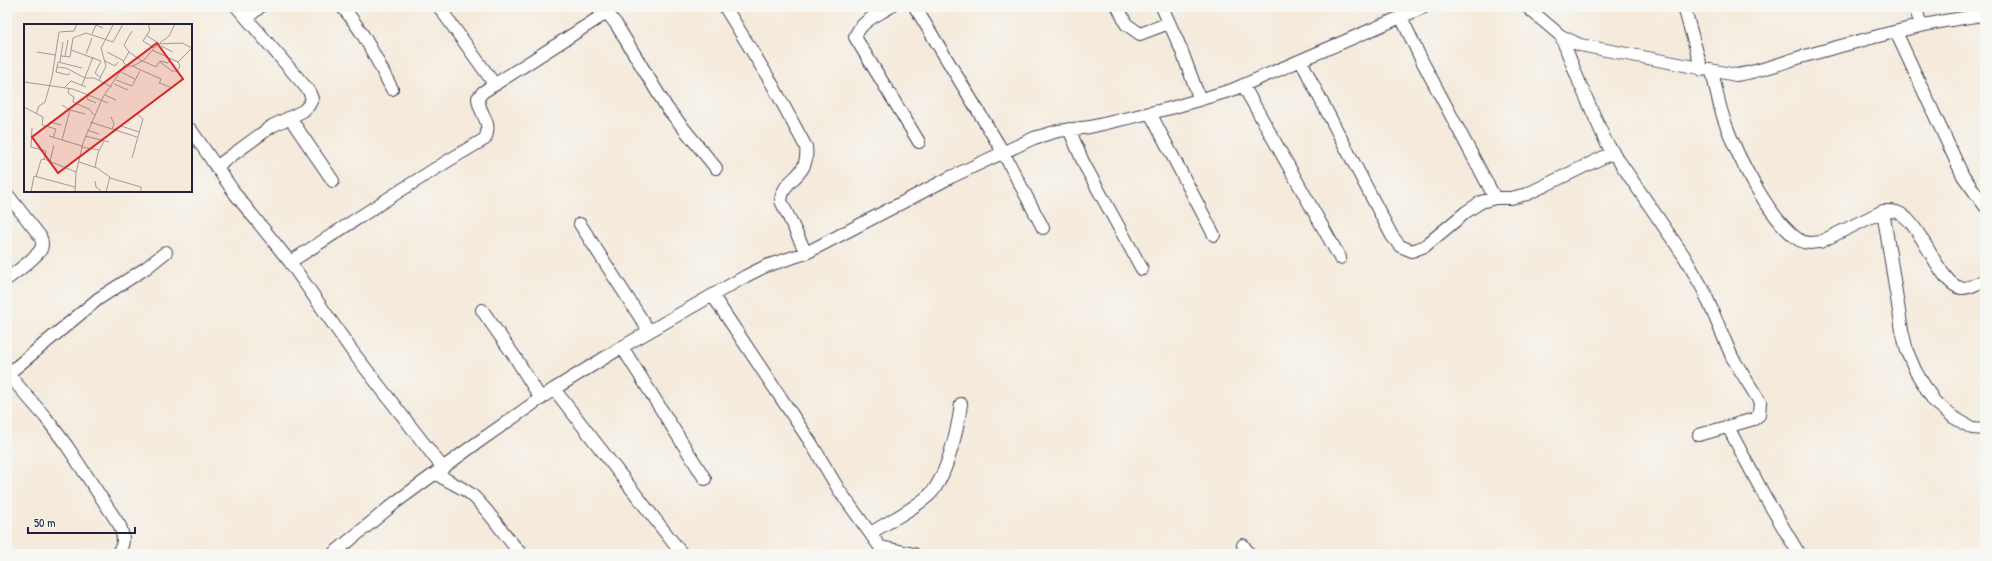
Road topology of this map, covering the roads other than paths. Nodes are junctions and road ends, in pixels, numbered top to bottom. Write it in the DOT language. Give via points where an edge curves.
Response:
graph roads {
  1 [pos="237,7"];
  2 [pos="260,7"];
  3 [pos="342,7"];
  4 [pos="438,7"];
  5 [pos="725,7"];
  6 [pos="890,7"];
  7 [pos="915,7"];
  8 [pos="1118,7"];
  9 [pos="1162,7"];
  10 [pos="1424,7"];
  11 [pos="1528,7"];
  12 [pos="1684,7"];
  13 [pos="1915,7"];
  14 [pos="604,8"];
  15 [pos="1985,15"];
  16 [pos="1401,17"];
  17 [pos="247,18"];
  18 [pos="1169,23"];
  19 [pos="1921,25"];
  20 [pos="1896,32"];
  21 [pos="1561,36"];
  22 [pos="1302,60"];
  23 [pos="1707,70"];
  24 [pos="495,84"];
  25 [pos="1244,85"];
  26 [pos="392,89"];
  27 [pos="1200,100"];
  28 [pos="1150,113"];
  29 [pos="290,118"];
  30 [pos="1069,129"];
  31 [pos="192,131"];
  32 [pos="918,142"];
  33 [pos="1003,152"];
  34 [pos="1612,153"];
  35 [pos="216,167"];
  36 [pos="716,168"];
  37 [pos="333,181"];
  38 [pos="7,194"];
  39 [pos="1495,198"];
  40 [pos="1985,206"];
  41 [pos="1883,211"];
  42 [pos="580,224"];
  43 [pos="1043,228"];
  44 [pos="1214,235"];
  45 [pos="166,252"];
  46 [pos="806,253"];
  47 [pos="1340,258"];
  48 [pos="290,262"];
  49 [pos="1142,269"];
  50 [pos="7,279"];
  51 [pos="1985,280"];
  52 [pos="713,296"];
  53 [pos="482,310"];
  54 [pos="649,331"];
  55 [pos="622,347"];
  56 [pos="7,373"];
  57 [pos="554,389"];
  58 [pos="541,399"];
  59 [pos="961,404"];
  60 [pos="1728,426"];
  61 [pos="1985,429"];
  62 [pos="1699,435"];
  63 [pos="439,470"];
  64 [pos="705,479"];
  65 [pos="871,533"];
  66 [pos="883,551"];
  67 [pos="116,554"];
  68 [pos="333,554"];
  69 [pos="521,554"];
  70 [pos="682,554"];
  71 [pos="914,554"];
  72 [pos="1799,554"];
  1 -- 17 [label="street"];
  2 -- 17 [label="street"];
  3 -- 26 [label="street" via="353,19"];
  4 -- 24 [label="street"];
  5 -- 46 [label="street" via="771,82 806,148 807,159 804,169 786,186 781,201"];
  6 -- 32 [label="street" via="864,22 855,37"];
  7 -- 33 [label="street"];
  8 -- 18 [label="street" via="1126,24 1140,34"];
  9 -- 18 [label="street"];
  10 -- 16 [label="street"];
  11 -- 21 [label="street"];
  12 -- 23 [label="street"];
  13 -- 19 [label="street"];
  14 -- 24 [label="street" via="600,17"];
  14 -- 36 [label="street" via="667,108"];
  15 -- 19 [label="street"];
  16 -- 22 [label="street"];
  16 -- 39 [label="street" via="1420,59"];
  17 -- 29 [label="street" via="309,91 312,99 309,105"];
  18 -- 27 [label="street"];
  19 -- 20 [label="street"];
  20 -- 23 [label="street" via="1752,73 1736,75"];
  20 -- 40 [label="street" via="1963,176"];
  21 -- 23 [label="street" via="1580,45"];
  21 -- 34 [label="street"];
  22 -- 25 [label="street"];
  22 -- 39 [label="street" via="1392,236 1400,246 1412,251 1425,246 1466,212 1482,202"];
  23 -- 41 [label="street" via="1739,156 1779,220 1799,240 1809,244 1820,242"];
  24 -- 48 [label="street" via="478,98 489,130 485,139 396,192"];
  25 -- 27 [label="street"];
  25 -- 47 [label="street"];
  27 -- 28 [label="street"];
  28 -- 30 [label="street" via="1090,127"];
  28 -- 44 [label="street"];
  29 -- 35 [label="street" via="272,126"];
  29 -- 37 [label="street"];
  30 -- 33 [label="street" via="1034,138"];
  30 -- 49 [label="street" via="1084,164"];
  31 -- 35 [label="street"];
  33 -- 43 [label="street"];
  33 -- 46 [label="street"];
  34 -- 39 [label="street" via="1527,194"];
  34 -- 60 [label="street" via="1684,256 1703,289 1732,357 1760,402 1759,415 1754,419"];
  35 -- 48 [label="street"];
  38 -- 50 [label="street" via="40,236 42,243 37,254"];
  41 -- 51 [label="street" via="1892,210 1901,214 1913,226 1955,286 1970,287"];
  41 -- 61 [label="street" via="1902,330 1916,372 1934,401 1953,417 1972,428"];
  42 -- 54 [label="street"];
  45 -- 56 [label="street" via="93,303"];
  46 -- 52 [label="street" via="766,266"];
  48 -- 63 [label="street"];
  52 -- 54 [label="street"];
  52 -- 65 [label="street" via="811,443 839,490"];
  53 -- 58 [label="street"];
  54 -- 55 [label="street"];
  55 -- 57 [label="street"];
  55 -- 64 [label="street"];
  56 -- 67 [label="street" via="67,446 120,526 123,543"];
  57 -- 58 [label="street"];
  57 -- 70 [label="street"];
  58 -- 63 [label="street"];
  59 -- 65 [label="street" via="957,429 936,488 928,496"];
  60 -- 62 [label="street"];
  60 -- 72 [label="street"];
  63 -- 68 [label="street"];
  63 -- 69 [label="street" via="446,481 474,496"];
  65 -- 66 [label="street"];
  66 -- 71 [label="street"];
}
